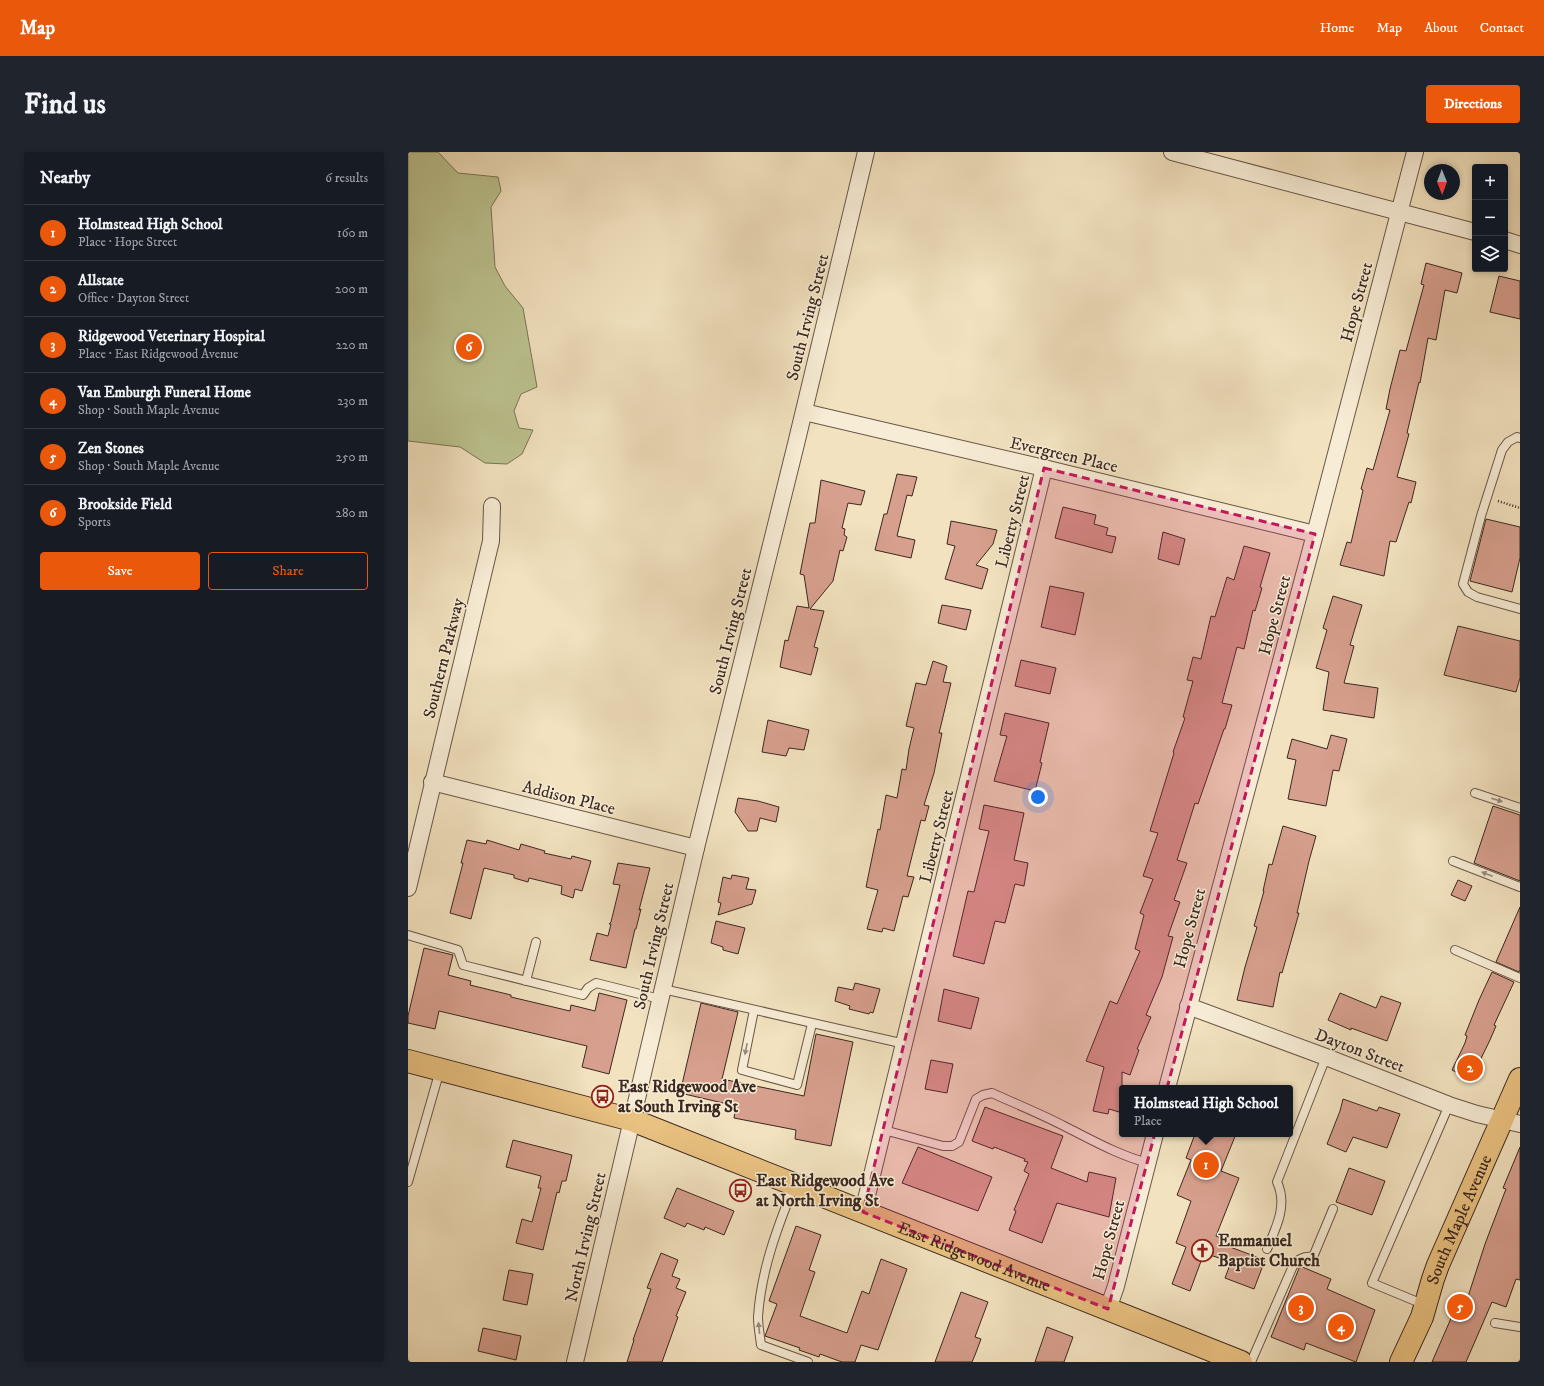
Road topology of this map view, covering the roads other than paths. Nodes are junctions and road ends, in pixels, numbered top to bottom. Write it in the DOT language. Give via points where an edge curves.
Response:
graph roads {
  1 [pos="866,152"];
  2 [pos="1172,152"];
  3 [pos="1415,152"];
  4 [pos="1400,211"];
  5 [pos="1472,231"];
  6 [pos="1508,241"];
  7 [pos="1520,245"];
  8 [pos="804,412"];
  9 [pos="1520,438"];
  10 [pos="1044,468"];
  11 [pos="492,506"];
  12 [pos="1315,534"];
  13 [pos="1520,609"];
  14 [pos="432,782"];
  15 [pos="1475,793"];
  16 [pos="1520,808"];
  17 [pos="696,848"];
  18 [pos="1453,861"];
  19 [pos="1520,887"];
  20 [pos="408,888"];
  21 [pos="408,935"];
  22 [pos="536,942"];
  23 [pos="1455,950"];
  24 [pos="1520,978"];
  25 [pos="526,980"];
  26 [pos="661,994"];
  27 [pos="1188,1006"];
  28 [pos="754,1010"];
  29 [pos="812,1024"];
  30 [pos="905,1044"];
  31 [pos="1326,1057"];
  32 [pos="408,1061"];
  33 [pos="440,1069"];
  34 [pos="1520,1079"];
  35 [pos="1168,1085"];
  36 [pos="1449,1105"];
  37 [pos="632,1120"];
  38 [pos="1511,1122"];
  39 [pos="884,1130"];
  40 [pos="1155,1137"];
  41 [pos="1148,1163"];
  42 [pos="408,1182"];
  43 [pos="794,1185"];
  44 [pos="1333,1209"];
  45 [pos="863,1212"];
  46 [pos="1267,1250"];
  47 [pos="1426,1306"];
  48 [pos="1108,1309"];
  49 [pos="1495,1323"];
  50 [pos="1520,1327"];
  51 [pos="575,1362"];
  52 [pos="808,1362"];
  53 [pos="1241,1362"];
  54 [pos="1251,1362"];
  55 [pos="1401,1362"];
  1 -- 8 [label="street, South Irving Street"];
  2 -- 4 [label="street"];
  3 -- 4 [label="street, Hope Street"];
  4 -- 5 [label="street"];
  4 -- 12 [label="street, Hope Street"];
  6 -- 7 [label="street"];
  8 -- 10 [label="street, Evergreen Place"];
  8 -- 17 [label="street, South Irving Street"];
  9 -- 13 [label="lane" via="1508,442 1502,450 1463,584 1468,592 1476,597"];
  10 -- 12 [label="street, Evergreen Place"];
  10 -- 30 [label="street, Liberty Street"];
  11 -- 14 [label="street, Southern Parkway" via="491,541"];
  12 -- 27 [label="street, Hope Street"];
  14 -- 17 [label="street, Addison Place"];
  14 -- 20 [label="street, Southern Parkway"];
  15 -- 16 [label="lane, one-way"];
  17 -- 26 [label="street, South Irving Street"];
  19 -- 18 [label="lane, one-way"];
  21 -- 25 [label="lane" via="458,950 463,964"];
  22 -- 25 [label="lane"];
  23 -- 24 [label="lane"];
  25 -- 26 [label="lane" via="582,995 596,983"];
  26 -- 28 [label="lane"];
  26 -- 37 [label="street, South Irving Street"];
  27 -- 31 [label="street, Dayton Street"];
  27 -- 35 [label="street, Hope Street"];
  28 -- 29 [label="lane"];
  28 -- 29 [label="lane, one-way" via="742,1070 797,1085"];
  29 -- 30 [label="lane"];
  30 -- 39 [label="street, Liberty Street"];
  31 -- 36 [label="street, Dayton Street"];
  31 -- 46 [label="lane" via="1277,1182 1281,1190 1281,1214"];
  32 -- 33 [label="main road, East Ridgewood Avenue"];
  33 -- 37 [label="main road, East Ridgewood Avenue"];
  33 -- 42 [label="lane"];
  34 -- 38 [label="main road, South Maple Avenue"];
  36 -- 38 [label="street, Dayton Street"];
  36 -- 47 [label="lane" via="1372,1283"];
  37 -- 43 [label="main road, East Ridgewood Avenue"];
  37 -- 51 [label="street, North Irving Street"];
  38 -- 47 [label="main road, South Maple Avenue" via="1438,1265"];
  39 -- 41 [label="lane" via="943,1146 952,1146 959,1142 976,1099 992,1093 1091,1141 1132,1159"];
  39 -- 45 [label="street, Liberty Street"];
  40 -- 41 [label="street, Hope Street"];
  41 -- 48 [label="street, Hope Street"];
  43 -- 45 [label="main road, East Ridgewood Avenue"];
  52 -- 43 [label="lane, one-way" via="761,1345 758,1319 762,1281 772,1244"];
  44 -- 54 [label="lane" via="1313,1257 1303,1257 1293,1266"];
  45 -- 48 [label="main road, East Ridgewood Avenue"];
  47 -- 55 [label="main road, South Maple Avenue"];
  48 -- 53 [label="main road, East Ridgewood Avenue"];
  49 -- 50 [label="lane"];
}
